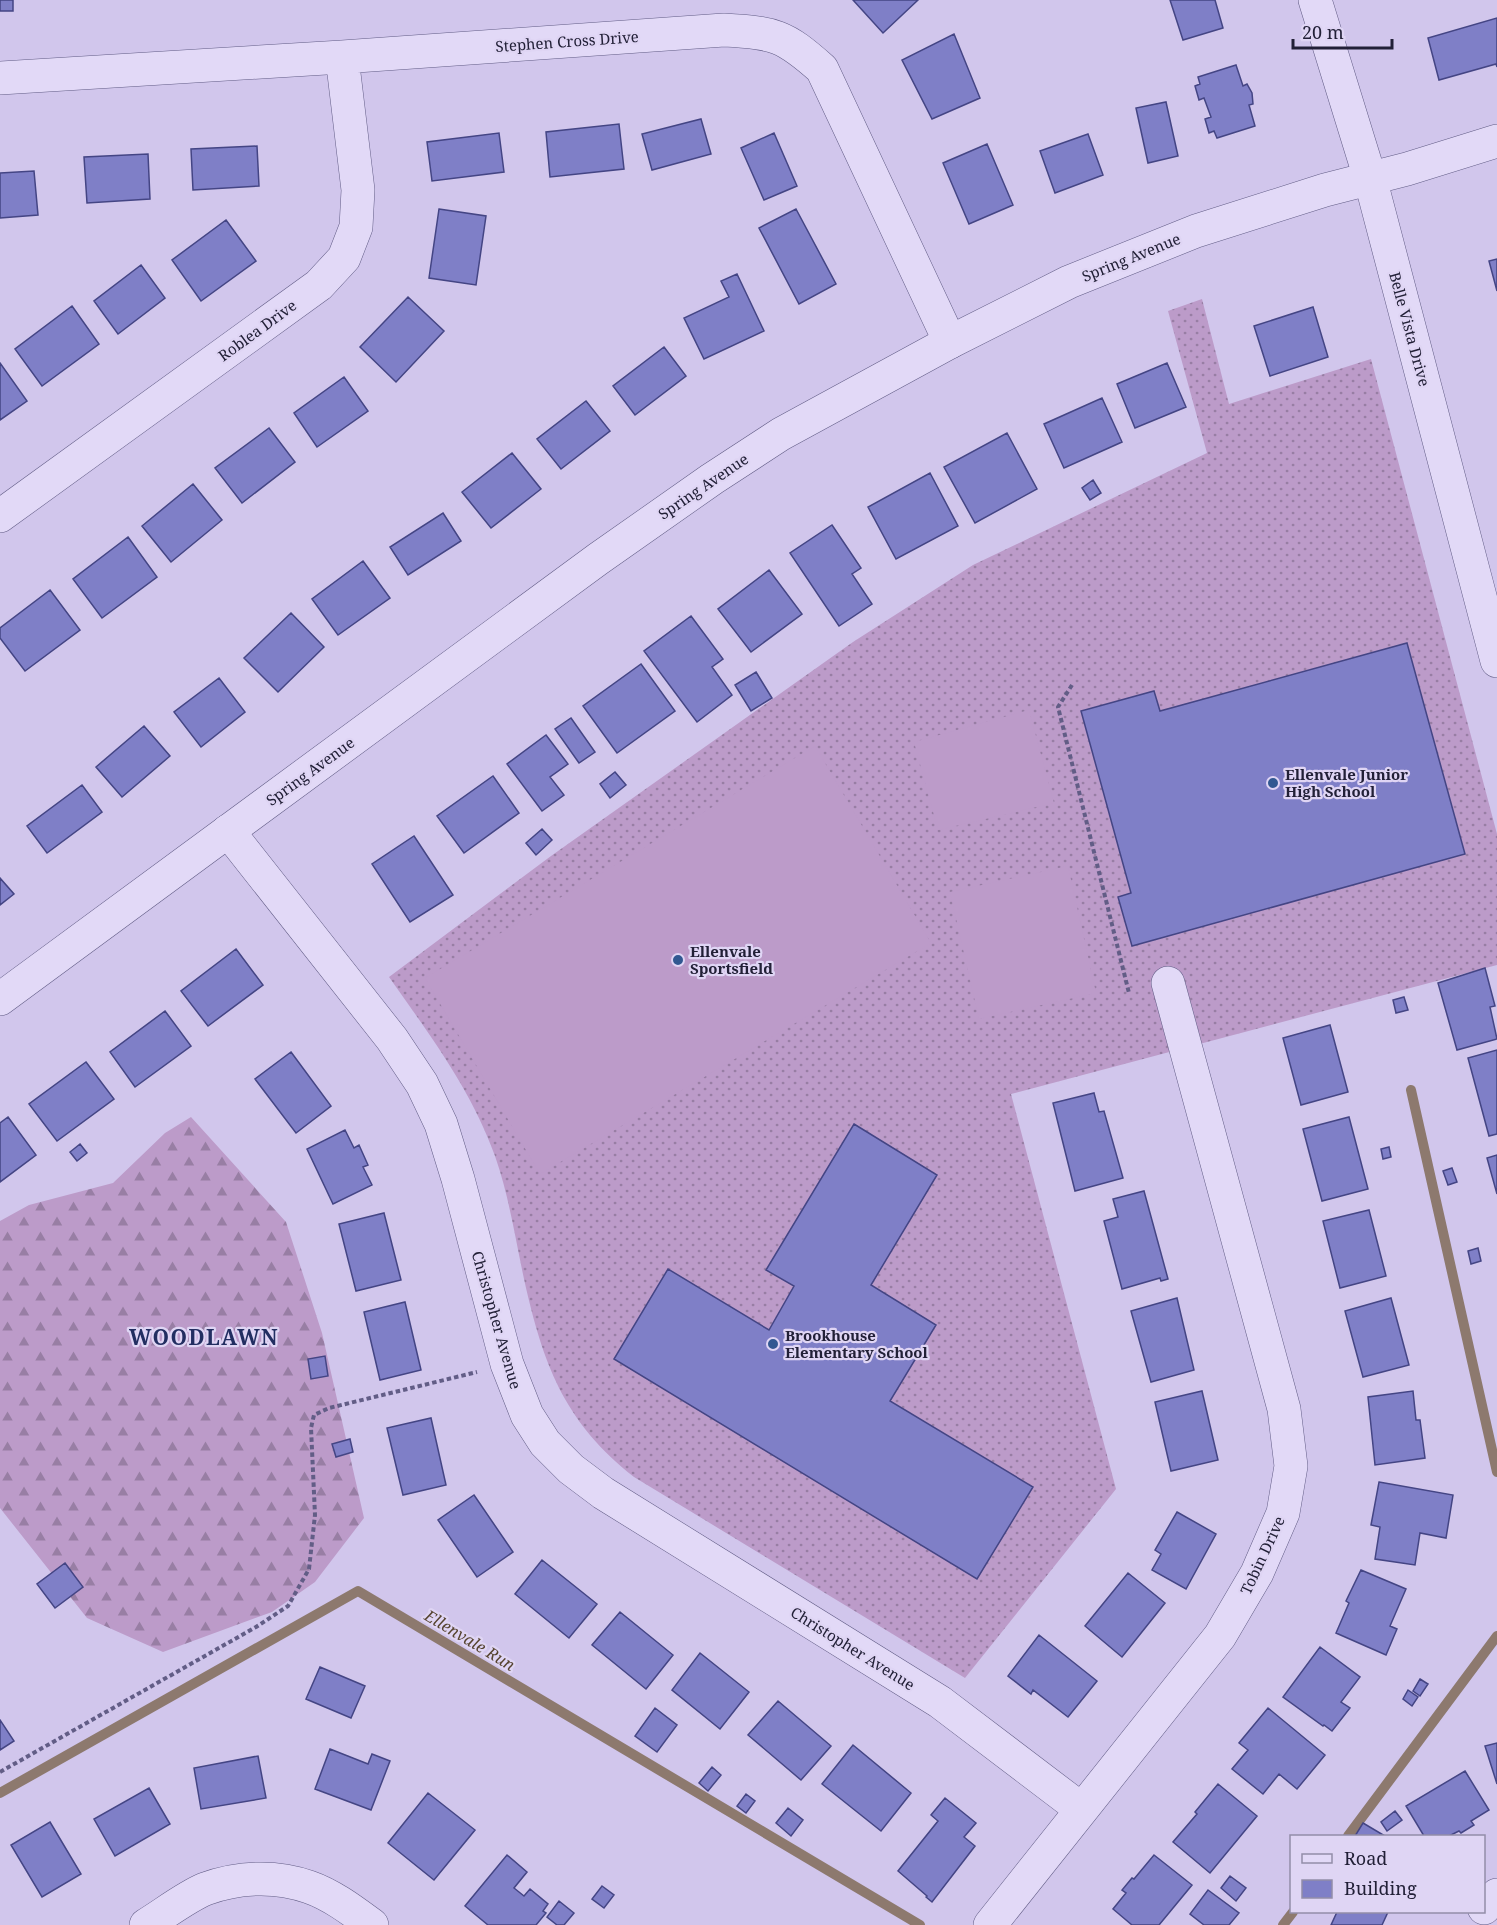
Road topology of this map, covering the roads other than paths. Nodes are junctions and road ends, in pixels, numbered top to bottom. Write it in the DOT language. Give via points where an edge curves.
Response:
graph roads {
  1 [pos="1315,0"];
  2 [pos="342,57"];
  3 [pos="0,78"];
  4 [pos="1497,141"];
  5 [pos="1370,178"];
  6 [pos="950,342"];
  7 [pos="0,516"];
  8 [pos="1497,661"];
  9 [pos="228,831"];
  10 [pos="1168,983"];
  11 [pos="0,999"];
  12 [pos="1081,1809"];
  13 [pos="1497,1896"];
  14 [pos="1485,1907"];
  15 [pos="1478,1913"];
  16 [pos="146,1925"];
  17 [pos="372,1925"];
  18 [pos="990,1925"];
  19 [pos="1469,1925"];
  1 -- 5 [label="street, Belle Vista Drive"];
  2 -- 3 [label="street, Stephen Cross Drive"];
  2 -- 6 [label="street, Stephen Cross Drive" via="724,30 765,33 787,41 822,69"];
  2 -- 7 [label="street, Roblea Drive" via="358,190 356,227 344,258 319,285"];
  4 -- 5 [label="street, Spring Avenue"];
  5 -- 6 [label="street, Spring Avenue" via="1196,231 1069,282"];
  5 -- 8 [label="street, Belle Vista Drive"];
  6 -- 9 [label="street, Spring Avenue" via="781,434 712,479"];
  9 -- 11 [label="street, Spring Avenue"];
  9 -- 12 [label="street, Christopher Avenue" via="392,1039 422,1084 441,1124 458,1179 507,1364 527,1415 545,1443 603,1493 940,1702"];
  10 -- 12 [label="street, Tobin Drive" via="1284,1408 1291,1466 1283,1514 1257,1573 1220,1636"];
  12 -- 18 [label="street, Tobin Drive"];
  13 -- 14 [label="street"];
  15 -- 19 [label="street"];
  16 -- 17 [label="street" via="203,1890 236,1880 276,1880 310,1887"];
}
